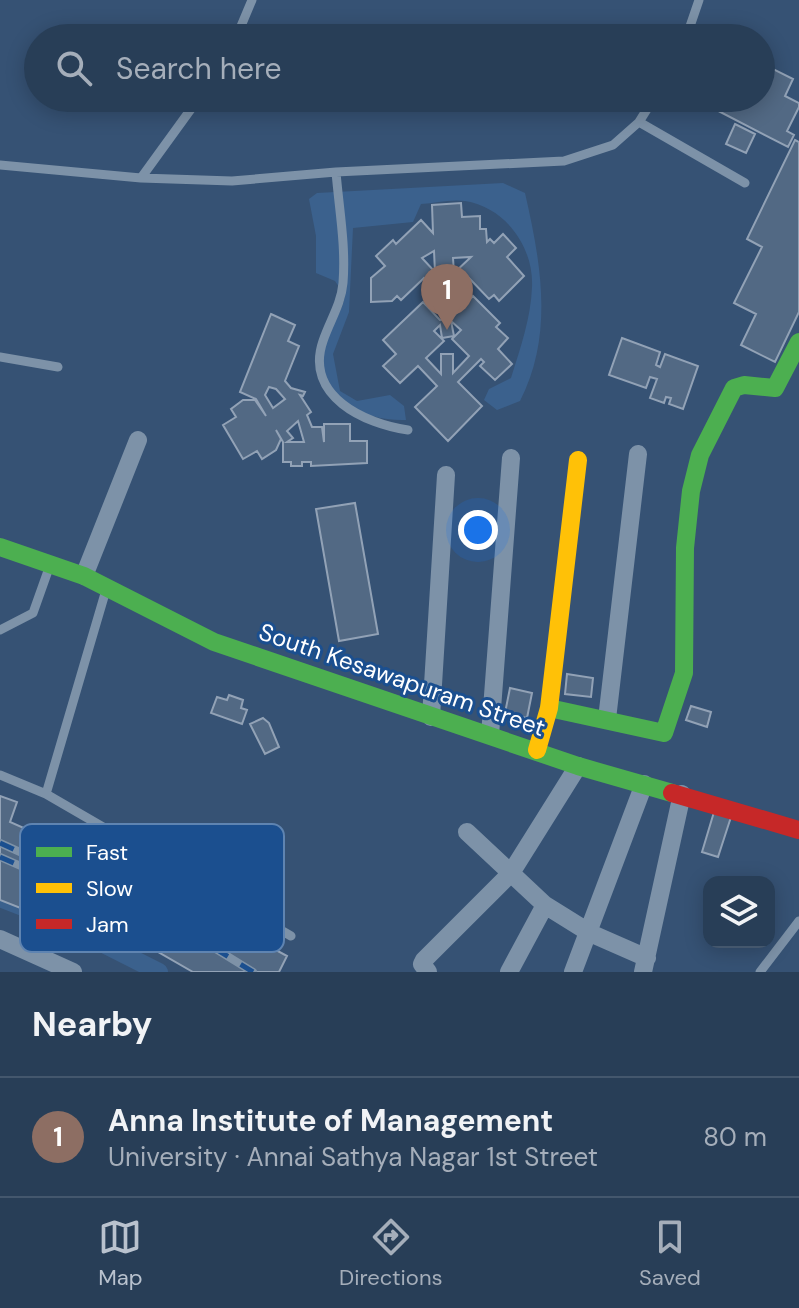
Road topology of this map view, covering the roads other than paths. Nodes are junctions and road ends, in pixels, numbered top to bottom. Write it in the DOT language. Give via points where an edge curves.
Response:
graph roads {
  1 [pos="252,0"];
  2 [pos="699,0"];
  3 [pos="242,24"];
  4 [pos="691,24"];
  5 [pos="189,112"];
  6 [pos="645,112"];
  7 [pos="639,122"];
  8 [pos="0,165"];
  9 [pos="336,172"];
  10 [pos="141,178"];
  11 [pos="745,183"];
  12 [pos="799,342"];
  13 [pos="0,357"];
  14 [pos="58,367"];
  15 [pos="408,430"];
  16 [pos="138,440"];
  17 [pos="638,454"];
  18 [pos="511,458"];
  19 [pos="578,460"];
  20 [pos="446,475"];
  21 [pos="0,547"];
  22 [pos="50,562"];
  23 [pos="84,576"];
  24 [pos="106,589"];
  25 [pos="0,630"];
  26 [pos="549,708"];
  27 [pos="431,717"];
  28 [pos="607,719"];
  29 [pos="490,735"];
  30 [pos="537,750"];
  31 [pos="578,766"];
  32 [pos="0,775"];
  33 [pos="644,784"];
  34 [pos="46,794"];
  35 [pos="682,794"];
  36 [pos="98,824"];
  37 [pos="799,830"];
  38 [pos="467,832"];
  39 [pos="511,873"];
  40 [pos="545,905"];
  41 [pos="799,921"];
  42 [pos="284,932"];
  43 [pos="590,933"];
  44 [pos="291,936"];
  45 [pos="0,939"];
  46 [pos="20,948"];
  47 [pos="29,952"];
  48 [pos="645,965"];
  49 [pos="73,972"];
  50 [pos="428,972"];
  51 [pos="509,972"];
  52 [pos="573,972"];
  53 [pos="760,972"];
  1 -- 3 [label="lane"];
  2 -- 4 [label="lane"];
  5 -- 10 [label="lane"];
  6 -- 7 [label="lane"];
  7 -- 9 [label="lane" via="613,145 564,161"];
  7 -- 11 [label="lane"];
  8 -- 10 [label="lane"];
  9 -- 10 [label="lane" via="232,181"];
  9 -- 15 [label="lane" via="344,234 341,298 320,351 322,371 338,403 356,416"];
  12 -- 28 [label="street" via="775,388 734,388 700,455 685,548 684,673 664,733"];
  13 -- 14 [label="lane"];
  16 -- 23 [label="street"];
  17 -- 28 [label="street"];
  18 -- 29 [label="street"];
  19 -- 26 [label="street"];
  20 -- 27 [label="street"];
  21 -- 22 [label="street, South Kesawapuram Street"];
  22 -- 23 [label="street, South Kesawapuram Street"];
  22 -- 25 [label="lane" via="33,613"];
  23 -- 24 [label="street, South Kesawapuram Street"];
  24 -- 27 [label="street, South Kesawapuram Street" via="214,642"];
  24 -- 34 [label="lane"];
  26 -- 28 [label="street"];
  26 -- 30 [label="street"];
  27 -- 29 [label="street, South Kesawapuram Street"];
  29 -- 30 [label="street, South Kesawapuram Street"];
  30 -- 31 [label="street, South Kesawapuram Street"];
  31 -- 33 [label="street, South Kesawapuram Street"];
  31 -- 39 [label="street"];
  32 -- 34 [label="lane"];
  33 -- 35 [label="street, South Kesawapuram Street"];
  33 -- 43 [label="street"];
  34 -- 36 [label="lane"];
  35 -- 37 [label="street, South Kesawapuram Street"];
  35 -- 48 [label="street"];
  38 -- 39 [label="street"];
  39 -- 40 [label="street"];
  39 -- 50 [label="street" via="424,960"];
  40 -- 43 [label="street"];
  40 -- 51 [label="street"];
  41 -- 53 [label="lane"];
  42 -- 44 [label="lane"];
  43 -- 48 [label="street"];
  43 -- 52 [label="street"];
  45 -- 46 [label="street"];
  47 -- 49 [label="street"];
}
